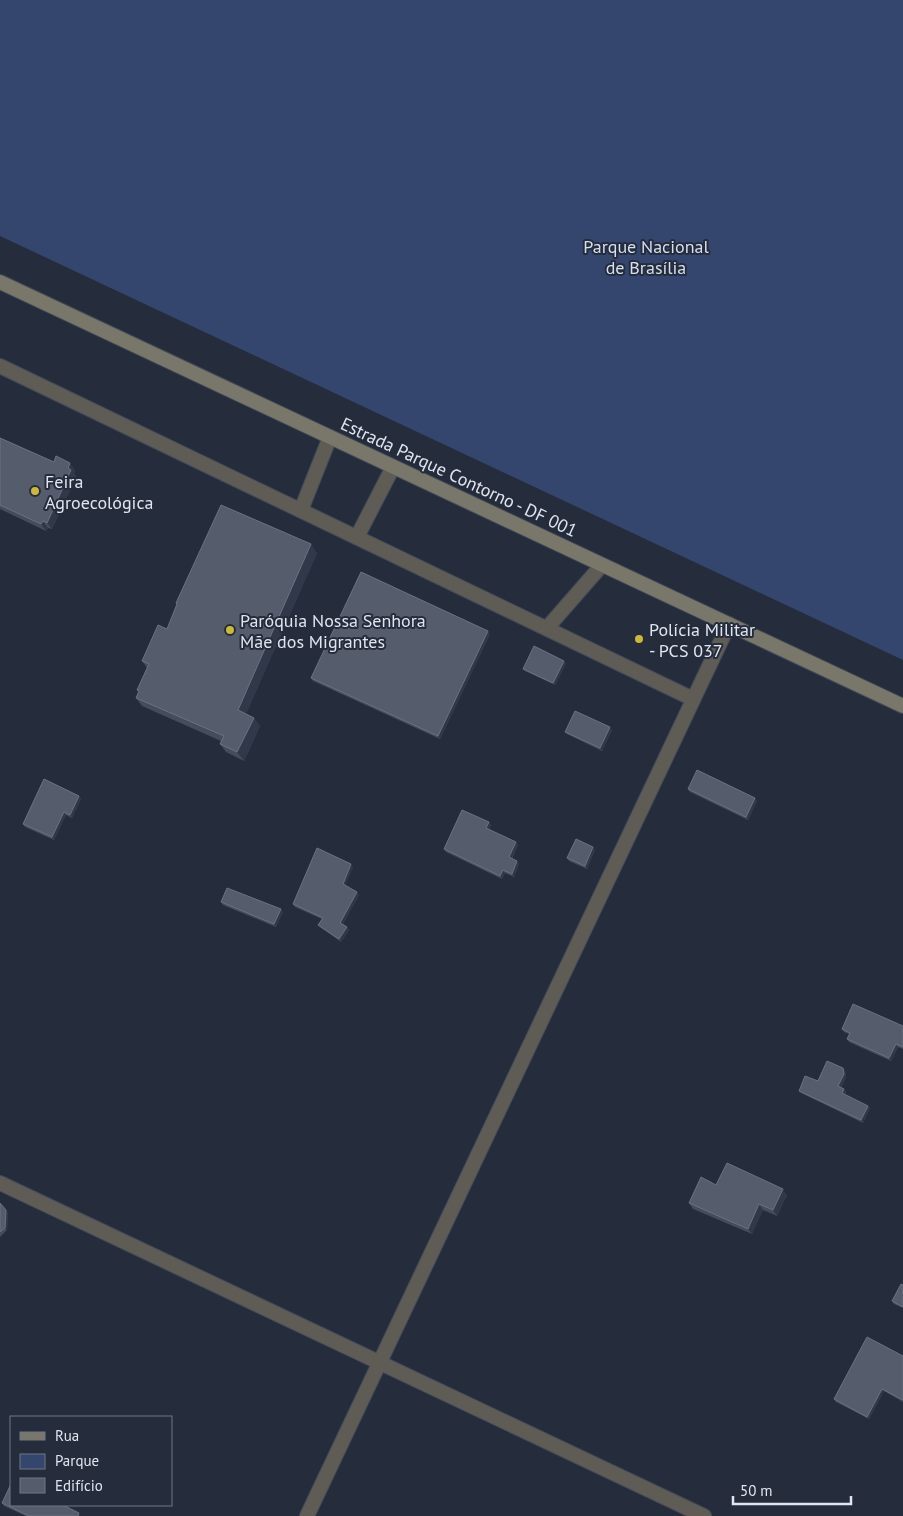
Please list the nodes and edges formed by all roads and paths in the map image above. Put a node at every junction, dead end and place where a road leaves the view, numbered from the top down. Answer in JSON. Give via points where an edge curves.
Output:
{"nodes":[{"id":1,"x":0,"y":282,"type":"edge"},
{"id":2,"x":0,"y":366,"type":"edge"},
{"id":3,"x":330,"y":437,"type":"junction"},
{"id":4,"x":393,"y":467,"type":"junction"},
{"id":5,"x":301,"y":510,"type":"junction"},
{"id":6,"x":357,"y":537,"type":"junction"},
{"id":7,"x":602,"y":565,"type":"junction"},
{"id":8,"x":729,"y":624,"type":"junction"},
{"id":9,"x":547,"y":628,"type":"junction"},
{"id":10,"x":694,"y":699,"type":"junction"},
{"id":11,"x":903,"y":706,"type":"edge"},
{"id":12,"x":0,"y":1183,"type":"edge"},
{"id":13,"x":379,"y":1363,"type":"junction"},
{"id":14,"x":307,"y":1516,"type":"edge"},
{"id":15,"x":704,"y":1516,"type":"edge"}],
"edges":[{"from":1,"to":3,"type":"main road","name":"Estrada Parque Contorno - DF 001"},
{"from":2,"to":5,"type":"street"},
{"from":3,"to":4,"type":"main road","name":"Estrada Parque Contorno - DF 001"},
{"from":3,"to":5,"type":"street"},
{"from":4,"to":6,"type":"street"},
{"from":4,"to":7,"type":"main road","name":"Estrada Parque Contorno - DF 001"},
{"from":5,"to":6,"type":"street"},
{"from":6,"to":9,"type":"street"},
{"from":7,"to":8,"type":"main road","name":"Estrada Parque Contorno - DF 001"},
{"from":7,"to":9,"type":"street"},
{"from":8,"to":10,"type":"street"},
{"from":8,"to":11,"type":"main road","name":"Estrada Parque Contorno - DF 001"},
{"from":9,"to":10,"type":"street"},
{"from":10,"to":13,"type":"street"},
{"from":12,"to":13,"type":"street"},
{"from":13,"to":14,"type":"street"},
{"from":13,"to":15,"type":"street"}]}
